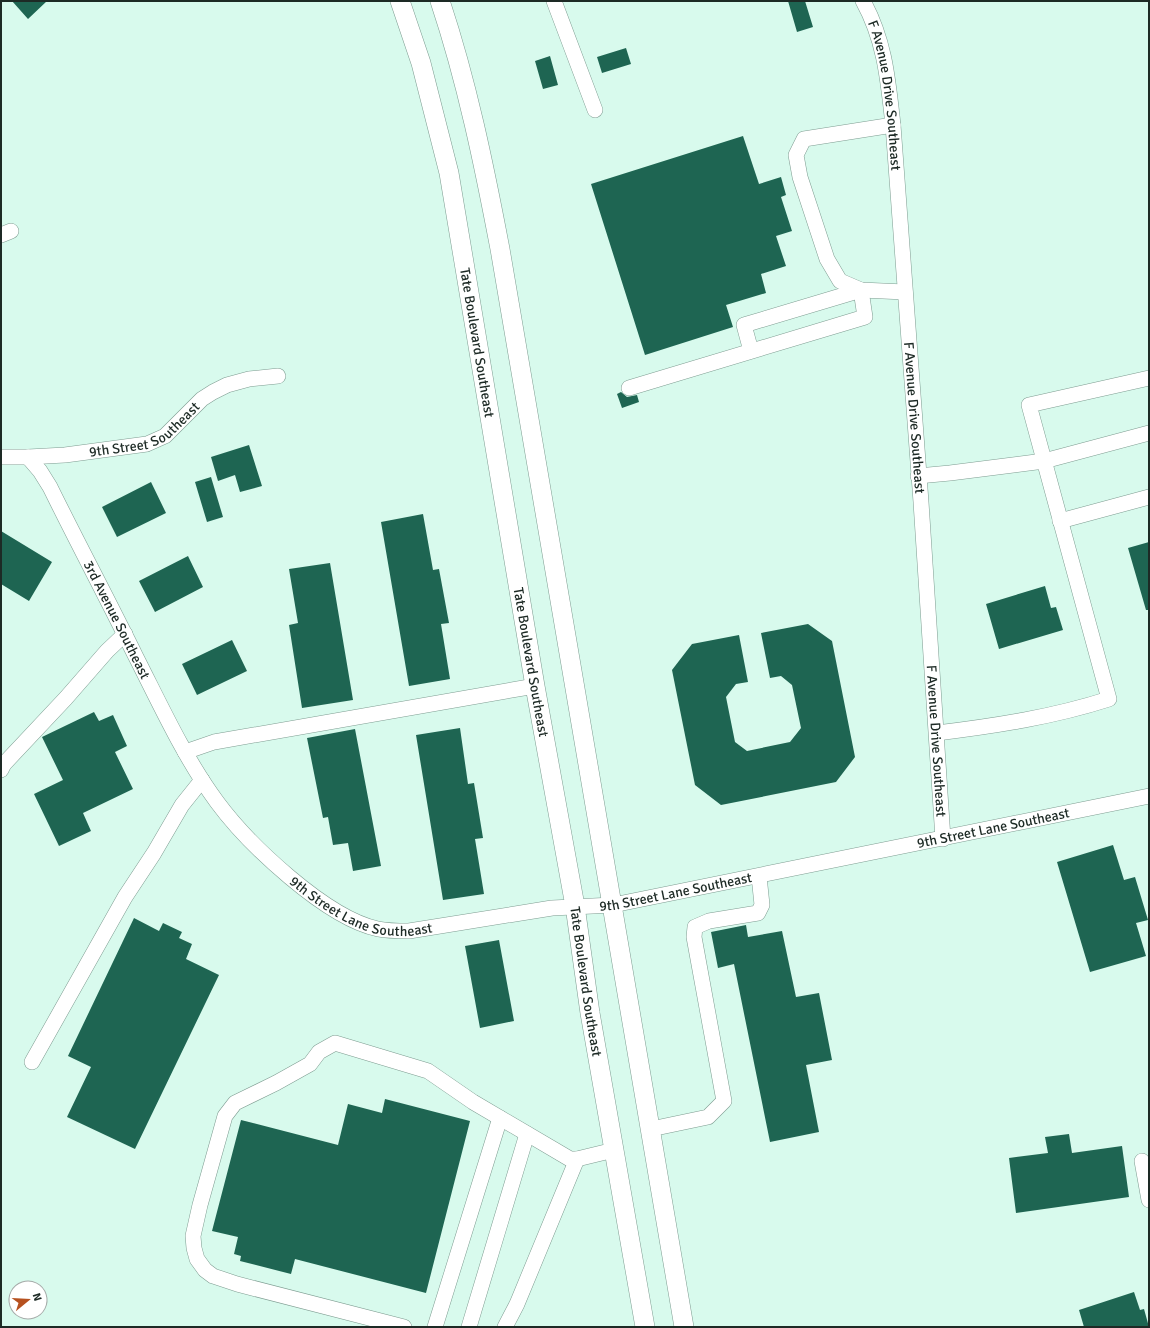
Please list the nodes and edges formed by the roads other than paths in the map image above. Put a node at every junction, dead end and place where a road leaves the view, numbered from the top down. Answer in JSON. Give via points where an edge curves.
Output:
{"nodes":[{"id":1,"x":400,"y":1,"type":"edge"},
{"id":2,"x":440,"y":1,"type":"edge"},
{"id":3,"x":554,"y":1,"type":"edge"},
{"id":4,"x":863,"y":1,"type":"edge"},
{"id":5,"x":594,"y":110,"type":"dead end"},
{"id":6,"x":893,"y":125,"type":"junction"},
{"id":7,"x":861,"y":290,"type":"junction"},
{"id":8,"x":905,"y":292,"type":"junction"},
{"id":9,"x":751,"y":351,"type":"junction"},
{"id":10,"x":278,"y":376,"type":"dead end"},
{"id":11,"x":1149,"y":378,"type":"edge"},
{"id":12,"x":629,"y":388,"type":"dead end"},
{"id":13,"x":1149,"y":433,"type":"edge"},
{"id":14,"x":1,"y":457,"type":"edge"},
{"id":15,"x":28,"y":457,"type":"junction"},
{"id":16,"x":1044,"y":461,"type":"junction"},
{"id":17,"x":918,"y":476,"type":"junction"},
{"id":18,"x":1149,"y":497,"type":"edge"},
{"id":19,"x":1060,"y":521,"type":"junction"},
{"id":20,"x":125,"y":634,"type":"junction"},
{"id":21,"x":535,"y":686,"type":"junction"},
{"id":22,"x":937,"y":733,"type":"junction"},
{"id":23,"x":185,"y":752,"type":"junction"},
{"id":24,"x":1,"y":770,"type":"edge"},
{"id":25,"x":203,"y":782,"type":"junction"},
{"id":26,"x":1149,"y":796,"type":"edge"},
{"id":27,"x":943,"y":839,"type":"junction"},
{"id":28,"x":759,"y":876,"type":"junction"},
{"id":29,"x":612,"y":905,"type":"junction"},
{"id":30,"x":575,"y":906,"type":"junction"},
{"id":31,"x":32,"y":1062,"type":"dead end"},
{"id":32,"x":500,"y":1118,"type":"junction"},
{"id":33,"x":651,"y":1129,"type":"junction"},
{"id":34,"x":527,"y":1134,"type":"junction"},
{"id":35,"x":614,"y":1150,"type":"junction"},
{"id":36,"x":577,"y":1159,"type":"junction"},
{"id":37,"x":1142,"y":1161,"type":"dead end"},
{"id":38,"x":1149,"y":1200,"type":"edge"},
{"id":39,"x":404,"y":1327,"type":"edge"},
{"id":40,"x":435,"y":1327,"type":"edge"},
{"id":41,"x":469,"y":1327,"type":"edge"},
{"id":42,"x":505,"y":1327,"type":"edge"},
{"id":43,"x":645,"y":1327,"type":"edge"},
{"id":44,"x":684,"y":1327,"type":"edge"}],
"edges":[{"from":1,"to":21,"type":"main road","name":"Tate Boulevard Southeast","via":[[421,63],[448,173]]},
{"from":2,"to":29,"type":"main road","via":[[465,85],[486,174]]},
{"from":3,"to":5,"type":"street"},
{"from":4,"to":6,"type":"street","name":"F Avenue Drive Southeast","via":[[884,56]]},
{"from":6,"to":7,"type":"street","via":[[804,139],[796,155],[800,177],[827,259],[840,281]]},
{"from":6,"to":8,"type":"street","name":"F Avenue Drive Southeast"},
{"from":7,"to":8,"type":"street"},
{"from":7,"to":9,"type":"street","via":[[865,317]]},
{"from":7,"to":9,"type":"street","via":[[744,325]]},
{"from":8,"to":17,"type":"street","name":"F Avenue Drive Southeast"},
{"from":9,"to":12,"type":"street"},
{"from":10,"to":15,"type":"street","name":"9th Street Southeast","via":[[227,385],[213,392],[202,399],[165,436],[147,444],[65,455]]},
{"from":11,"to":16,"type":"street","via":[[1029,405]]},
{"from":13,"to":16,"type":"street"},
{"from":14,"to":15,"type":"street","name":"9th Street Southeast"},
{"from":15,"to":20,"type":"street","name":"3rd Avenue Southeast","via":[[50,487]]},
{"from":16,"to":17,"type":"street"},
{"from":16,"to":19,"type":"street"},
{"from":17,"to":22,"type":"street","name":"F Avenue Drive Southeast"},
{"from":18,"to":19,"type":"street"},
{"from":19,"to":22,"type":"street","via":[[1109,699],[997,726]]},
{"from":20,"to":23,"type":"street","name":"3rd Avenue Southeast"},
{"from":20,"to":24,"type":"street"},
{"from":21,"to":23,"type":"street","via":[[222,740]]},
{"from":21,"to":30,"type":"main road","name":"Tate Boulevard Southeast"},
{"from":22,"to":27,"type":"street","name":"F Avenue Drive Southeast"},
{"from":23,"to":25,"type":"street","name":"3rd Avenue Southeast"},
{"from":25,"to":30,"type":"street","name":"9th Street Lane Southeast","via":[[243,833],[287,874],[324,904],[364,925],[396,932],[408,931]]},
{"from":25,"to":31,"type":"street","via":[[182,805],[125,897]]},
{"from":26,"to":27,"type":"street","name":"9th Street Lane Southeast"},
{"from":27,"to":28,"type":"street","name":"9th Street Lane Southeast"},
{"from":28,"to":29,"type":"street","name":"9th Street Lane Southeast"},
{"from":28,"to":33,"type":"street","via":[[762,905],[758,913],[709,921],[695,927],[694,937],[724,1101],[708,1117]]},
{"from":29,"to":30,"type":"street","name":"9th Street Lane Southeast"},
{"from":29,"to":33,"type":"main road"},
{"from":30,"to":35,"type":"main road","name":"Tate Boulevard Southeast","via":[[590,1014]]},
{"from":32,"to":34,"type":"street"},
{"from":32,"to":39,"type":"street","via":[[428,1070],[335,1043],[319,1052],[310,1064],[235,1103],[226,1116],[193,1236],[197,1259],[205,1270],[213,1276],[237,1284]]},
{"from":32,"to":40,"type":"street"},
{"from":33,"to":44,"type":"main road"},
{"from":34,"to":36,"type":"street","via":[[570,1158]]},
{"from":34,"to":41,"type":"street"},
{"from":35,"to":36,"type":"street"},
{"from":35,"to":43,"type":"main road","name":"Tate Boulevard Southeast"},
{"from":36,"to":42,"type":"street"},
{"from":37,"to":38,"type":"street"}]}
